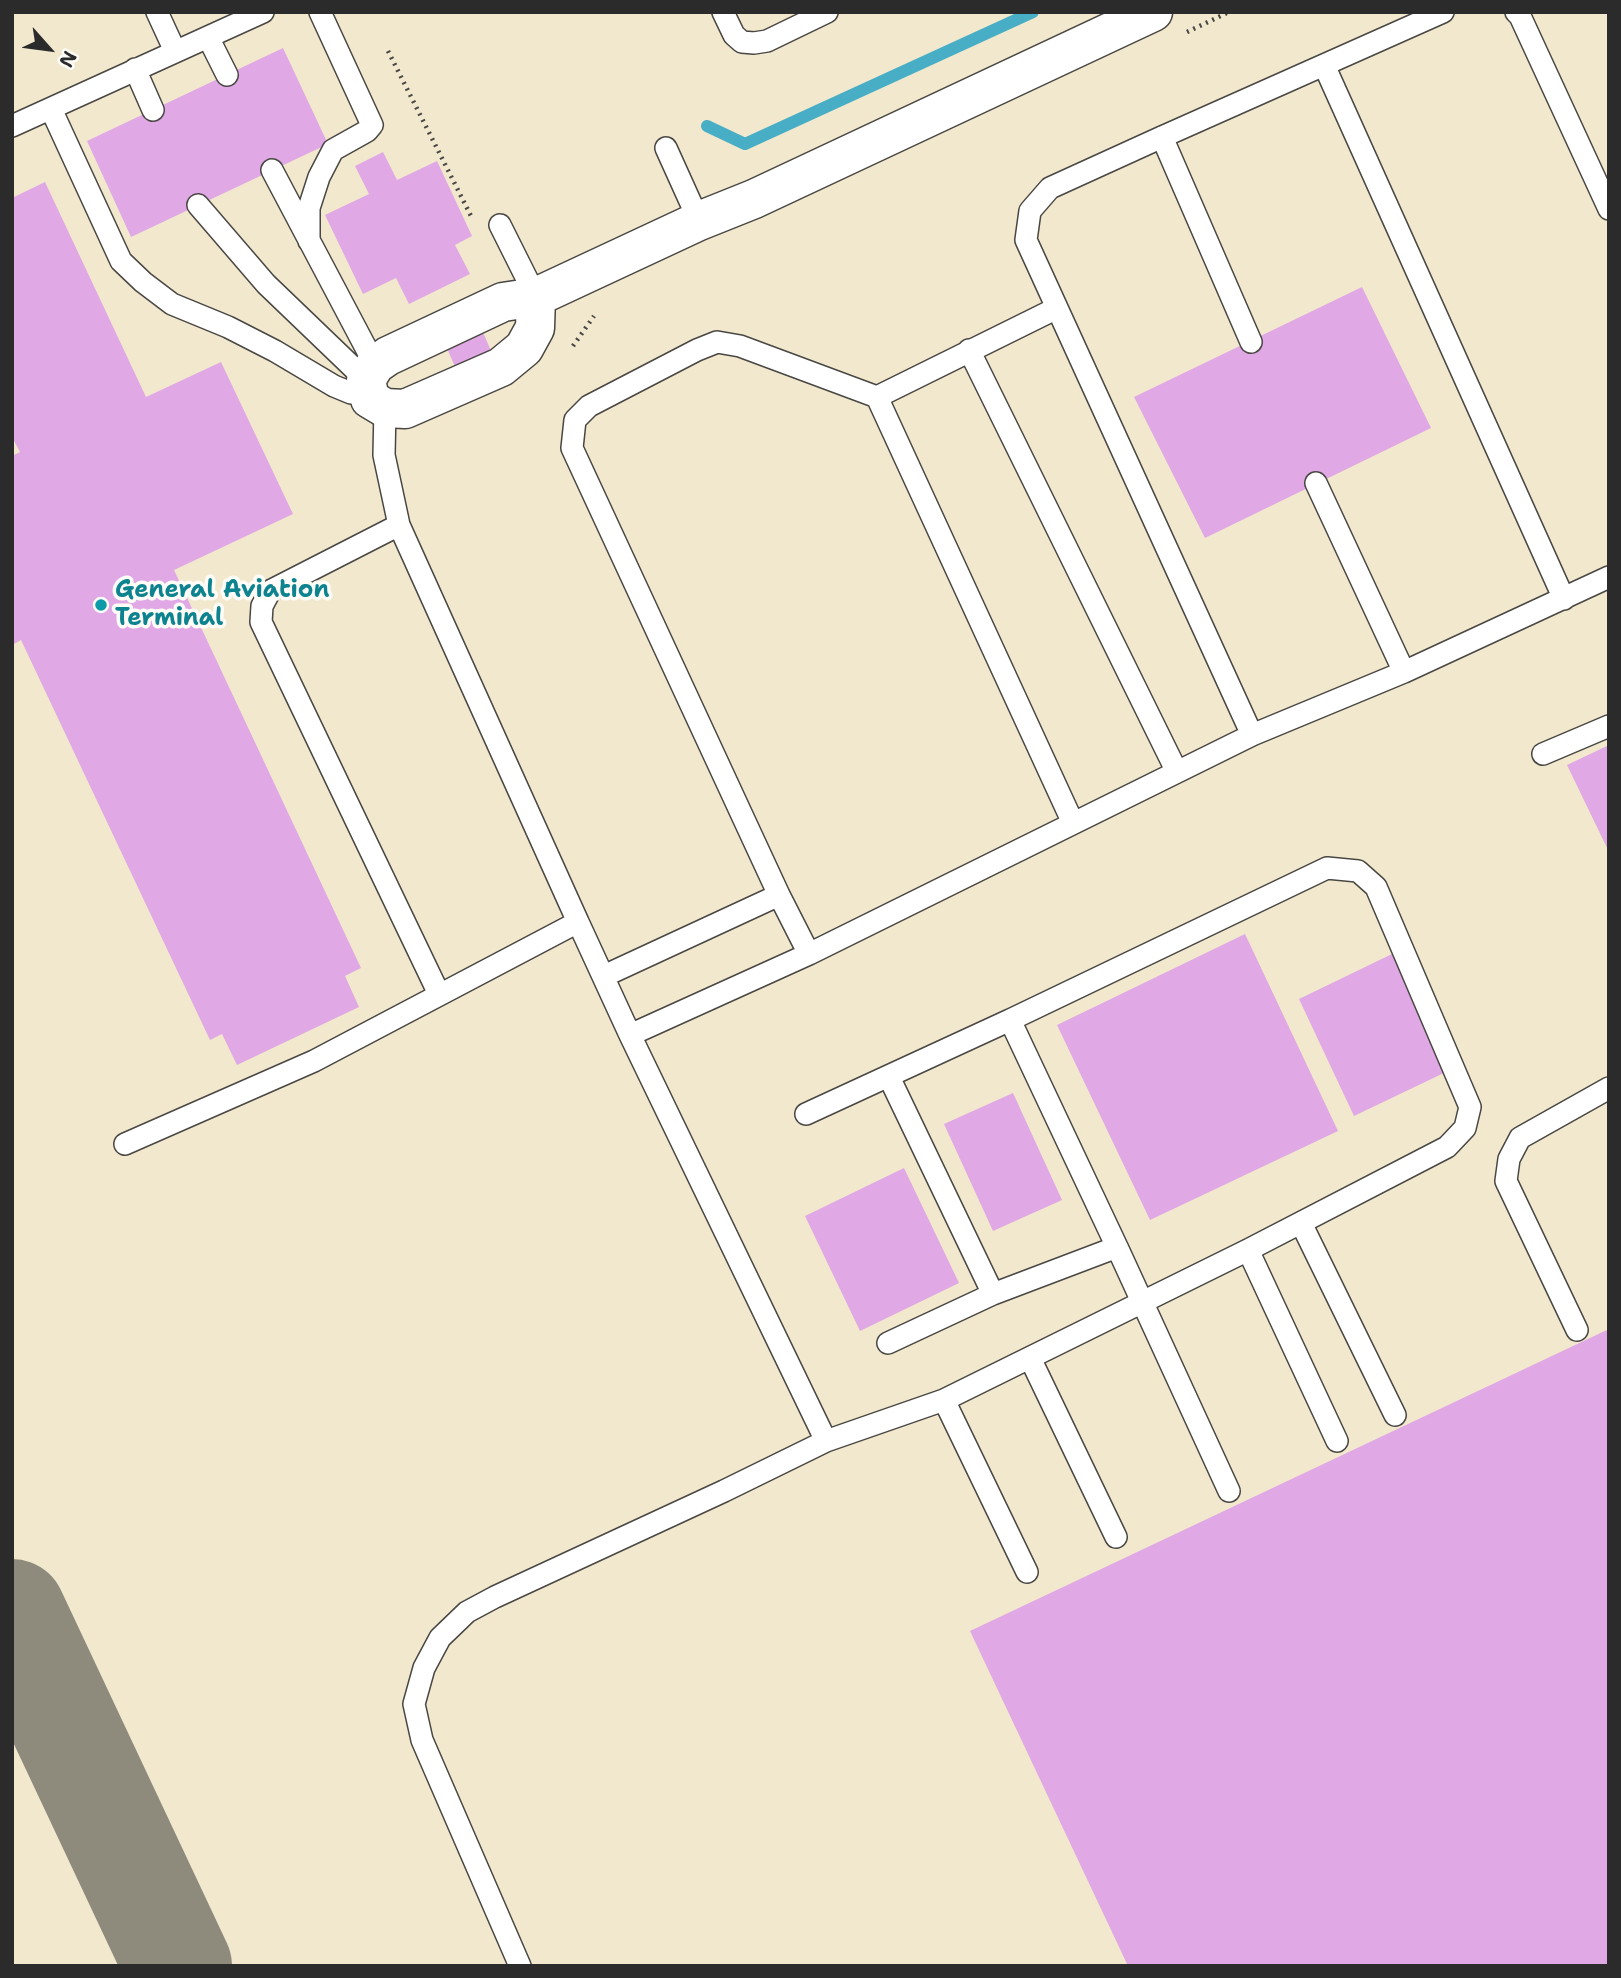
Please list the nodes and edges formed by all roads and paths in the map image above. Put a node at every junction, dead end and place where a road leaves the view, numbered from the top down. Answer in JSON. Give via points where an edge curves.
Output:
{"nodes":[{"id":1,"x":157,"y":12,"type":"edge"},
{"id":2,"x":263,"y":12,"type":"edge"},
{"id":3,"x":320,"y":12,"type":"edge"},
{"id":4,"x":723,"y":12,"type":"edge"},
{"id":5,"x":827,"y":12,"type":"edge"},
{"id":6,"x":1153,"y":12,"type":"edge"},
{"id":7,"x":1443,"y":12,"type":"edge"},
{"id":8,"x":1516,"y":12,"type":"edge"},
{"id":9,"x":208,"y":37,"type":"junction"},
{"id":10,"x":175,"y":51,"type":"junction"},
{"id":11,"x":388,"y":51,"type":"dead end"},
{"id":12,"x":1324,"y":65,"type":"junction"},
{"id":13,"x":135,"y":69,"type":"junction"},
{"id":14,"x":227,"y":75,"type":"dead end"},
{"id":15,"x":51,"y":109,"type":"junction"},
{"id":16,"x":153,"y":110,"type":"dead end"},
{"id":17,"x":12,"y":125,"type":"edge"},
{"id":18,"x":1162,"y":136,"type":"junction"},
{"id":19,"x":666,"y":148,"type":"dead end"},
{"id":20,"x":272,"y":170,"type":"dead end"},
{"id":21,"x":198,"y":205,"type":"dead end"},
{"id":22,"x":1609,"y":209,"type":"edge"},
{"id":23,"x":699,"y":220,"type":"junction"},
{"id":24,"x":500,"y":225,"type":"dead end"},
{"id":25,"x":476,"y":226,"type":"dead end"},
{"id":26,"x":309,"y":241,"type":"junction"},
{"id":27,"x":536,"y":297,"type":"junction"},
{"id":28,"x":1057,"y":308,"type":"junction"},
{"id":29,"x":1251,"y":342,"type":"dead end"},
{"id":30,"x":969,"y":350,"type":"junction"},
{"id":31,"x":373,"y":387,"type":"junction"},
{"id":32,"x":877,"y":397,"type":"junction"},
{"id":33,"x":1316,"y":484,"type":"dead end"},
{"id":34,"x":399,"y":525,"type":"junction"},
{"id":35,"x":1609,"y":577,"type":"edge"},
{"id":36,"x":1564,"y":599,"type":"junction"},
{"id":37,"x":1404,"y":672,"type":"junction"},
{"id":38,"x":1609,"y":726,"type":"edge"},
{"id":39,"x":1252,"y":734,"type":"junction"},
{"id":40,"x":1543,"y":754,"type":"dead end"},
{"id":41,"x":1177,"y":772,"type":"junction"},
{"id":42,"x":1073,"y":823,"type":"junction"},
{"id":43,"x":779,"y":895,"type":"junction"},
{"id":44,"x":578,"y":922,"type":"junction"},
{"id":45,"x":808,"y":954,"type":"junction"},
{"id":46,"x":604,"y":976,"type":"junction"},
{"id":47,"x":439,"y":994,"type":"junction"},
{"id":48,"x":1010,"y":1020,"type":"junction"},
{"id":49,"x":630,"y":1035,"type":"junction"},
{"id":50,"x":889,"y":1077,"type":"junction"},
{"id":51,"x":1609,"y":1088,"type":"edge"},
{"id":52,"x":806,"y":1114,"type":"dead end"},
{"id":53,"x":125,"y":1144,"type":"dead end"},
{"id":54,"x":1301,"y":1223,"type":"junction"},
{"id":55,"x":1117,"y":1247,"type":"junction"},
{"id":56,"x":1248,"y":1250,"type":"junction"},
{"id":57,"x":993,"y":1294,"type":"junction"},
{"id":58,"x":1140,"y":1302,"type":"junction"},
{"id":59,"x":1577,"y":1330,"type":"dead end"},
{"id":60,"x":888,"y":1343,"type":"dead end"},
{"id":61,"x":1030,"y":1358,"type":"junction"},
{"id":62,"x":944,"y":1400,"type":"junction"},
{"id":63,"x":1395,"y":1415,"type":"dead end"},
{"id":64,"x":826,"y":1441,"type":"junction"},
{"id":65,"x":1337,"y":1441,"type":"dead end"},
{"id":66,"x":1229,"y":1491,"type":"dead end"},
{"id":67,"x":1116,"y":1537,"type":"dead end"},
{"id":68,"x":1027,"y":1572,"type":"dead end"},
{"id":69,"x":520,"y":1966,"type":"edge"}],
"edges":[{"from":1,"to":10,"type":"lane"},
{"from":2,"to":9,"type":"lane"},
{"from":3,"to":26,"type":"lane","via":[[372,125],[333,150],[318,177],[309,208]]},
{"from":4,"to":5,"type":"lane","via":[[734,35],[742,42],[754,43]]},
{"from":6,"to":23,"type":"street","via":[[754,199]]},
{"from":7,"to":12,"type":"lane"},
{"from":8,"to":22,"type":"lane"},
{"from":9,"to":10,"type":"lane"},
{"from":9,"to":14,"type":"lane"},
{"from":10,"to":13,"type":"lane"},
{"from":11,"to":25,"type":"path"},
{"from":12,"to":18,"type":"lane"},
{"from":12,"to":36,"type":"lane"},
{"from":13,"to":15,"type":"lane"},
{"from":13,"to":16,"type":"lane"},
{"from":15,"to":17,"type":"lane"},
{"from":15,"to":31,"type":"lane","via":[[121,261],[143,282],[172,304],[228,327],[334,386],[351,393]]},
{"from":18,"to":28,"type":"lane","via":[[1050,188],[1030,211],[1026,240]]},
{"from":18,"to":29,"type":"lane"},
{"from":19,"to":23,"type":"lane"},
{"from":20,"to":26,"type":"lane"},
{"from":21,"to":31,"type":"lane","via":[[266,284]]},
{"from":23,"to":27,"type":"street"},
{"from":24,"to":27,"type":"lane"},
{"from":26,"to":31,"type":"lane"},
{"from":27,"to":31,"type":"street","via":[[503,302],[387,356]]},
{"from":27,"to":31,"type":"street","via":[[535,328],[524,348],[501,367],[405,409]]},
{"from":28,"to":30,"type":"lane"},
{"from":28,"to":39,"type":"lane"},
{"from":30,"to":32,"type":"lane"},
{"from":30,"to":41,"type":"lane"},
{"from":31,"to":34,"type":"lane"},
{"from":32,"to":42,"type":"lane"},
{"from":32,"to":43,"type":"lane","via":[[740,346],[717,342],[589,406],[575,420],[572,448]]},
{"from":33,"to":37,"type":"lane"},
{"from":34,"to":44,"type":"lane"},
{"from":34,"to":47,"type":"lane","via":[[270,592],[262,606],[261,622]]},
{"from":35,"to":36,"type":"lane"},
{"from":36,"to":37,"type":"lane"},
{"from":37,"to":39,"type":"lane"},
{"from":38,"to":40,"type":"lane"},
{"from":39,"to":41,"type":"lane"},
{"from":41,"to":42,"type":"lane"},
{"from":42,"to":45,"type":"lane"},
{"from":43,"to":45,"type":"lane"},
{"from":43,"to":46,"type":"lane"},
{"from":44,"to":46,"type":"lane"},
{"from":44,"to":47,"type":"lane"},
{"from":45,"to":49,"type":"lane"},
{"from":46,"to":49,"type":"lane"},
{"from":47,"to":53,"type":"lane","via":[[314,1061]]},
{"from":48,"to":50,"type":"lane"},
{"from":48,"to":54,"type":"lane","via":[[1327,868],[1358,871],[1376,887],[1470,1107],[1465,1128],[1447,1147]]},
{"from":48,"to":55,"type":"lane"},
{"from":49,"to":64,"type":"lane"},
{"from":50,"to":52,"type":"lane"},
{"from":50,"to":57,"type":"lane"},
{"from":51,"to":59,"type":"lane","via":[[1520,1138],[1509,1159],[1506,1181]]},
{"from":54,"to":56,"type":"lane"},
{"from":54,"to":63,"type":"lane"},
{"from":55,"to":57,"type":"lane"},
{"from":55,"to":58,"type":"lane"},
{"from":56,"to":58,"type":"lane"},
{"from":56,"to":65,"type":"lane"},
{"from":57,"to":60,"type":"lane"},
{"from":58,"to":61,"type":"lane"},
{"from":58,"to":66,"type":"lane"},
{"from":61,"to":62,"type":"lane"},
{"from":61,"to":67,"type":"lane"},
{"from":62,"to":64,"type":"lane"},
{"from":62,"to":68,"type":"lane"},
{"from":64,"to":69,"type":"lane","via":[[495,1597],[467,1612],[440,1638],[414,1704],[422,1740]]}]}
